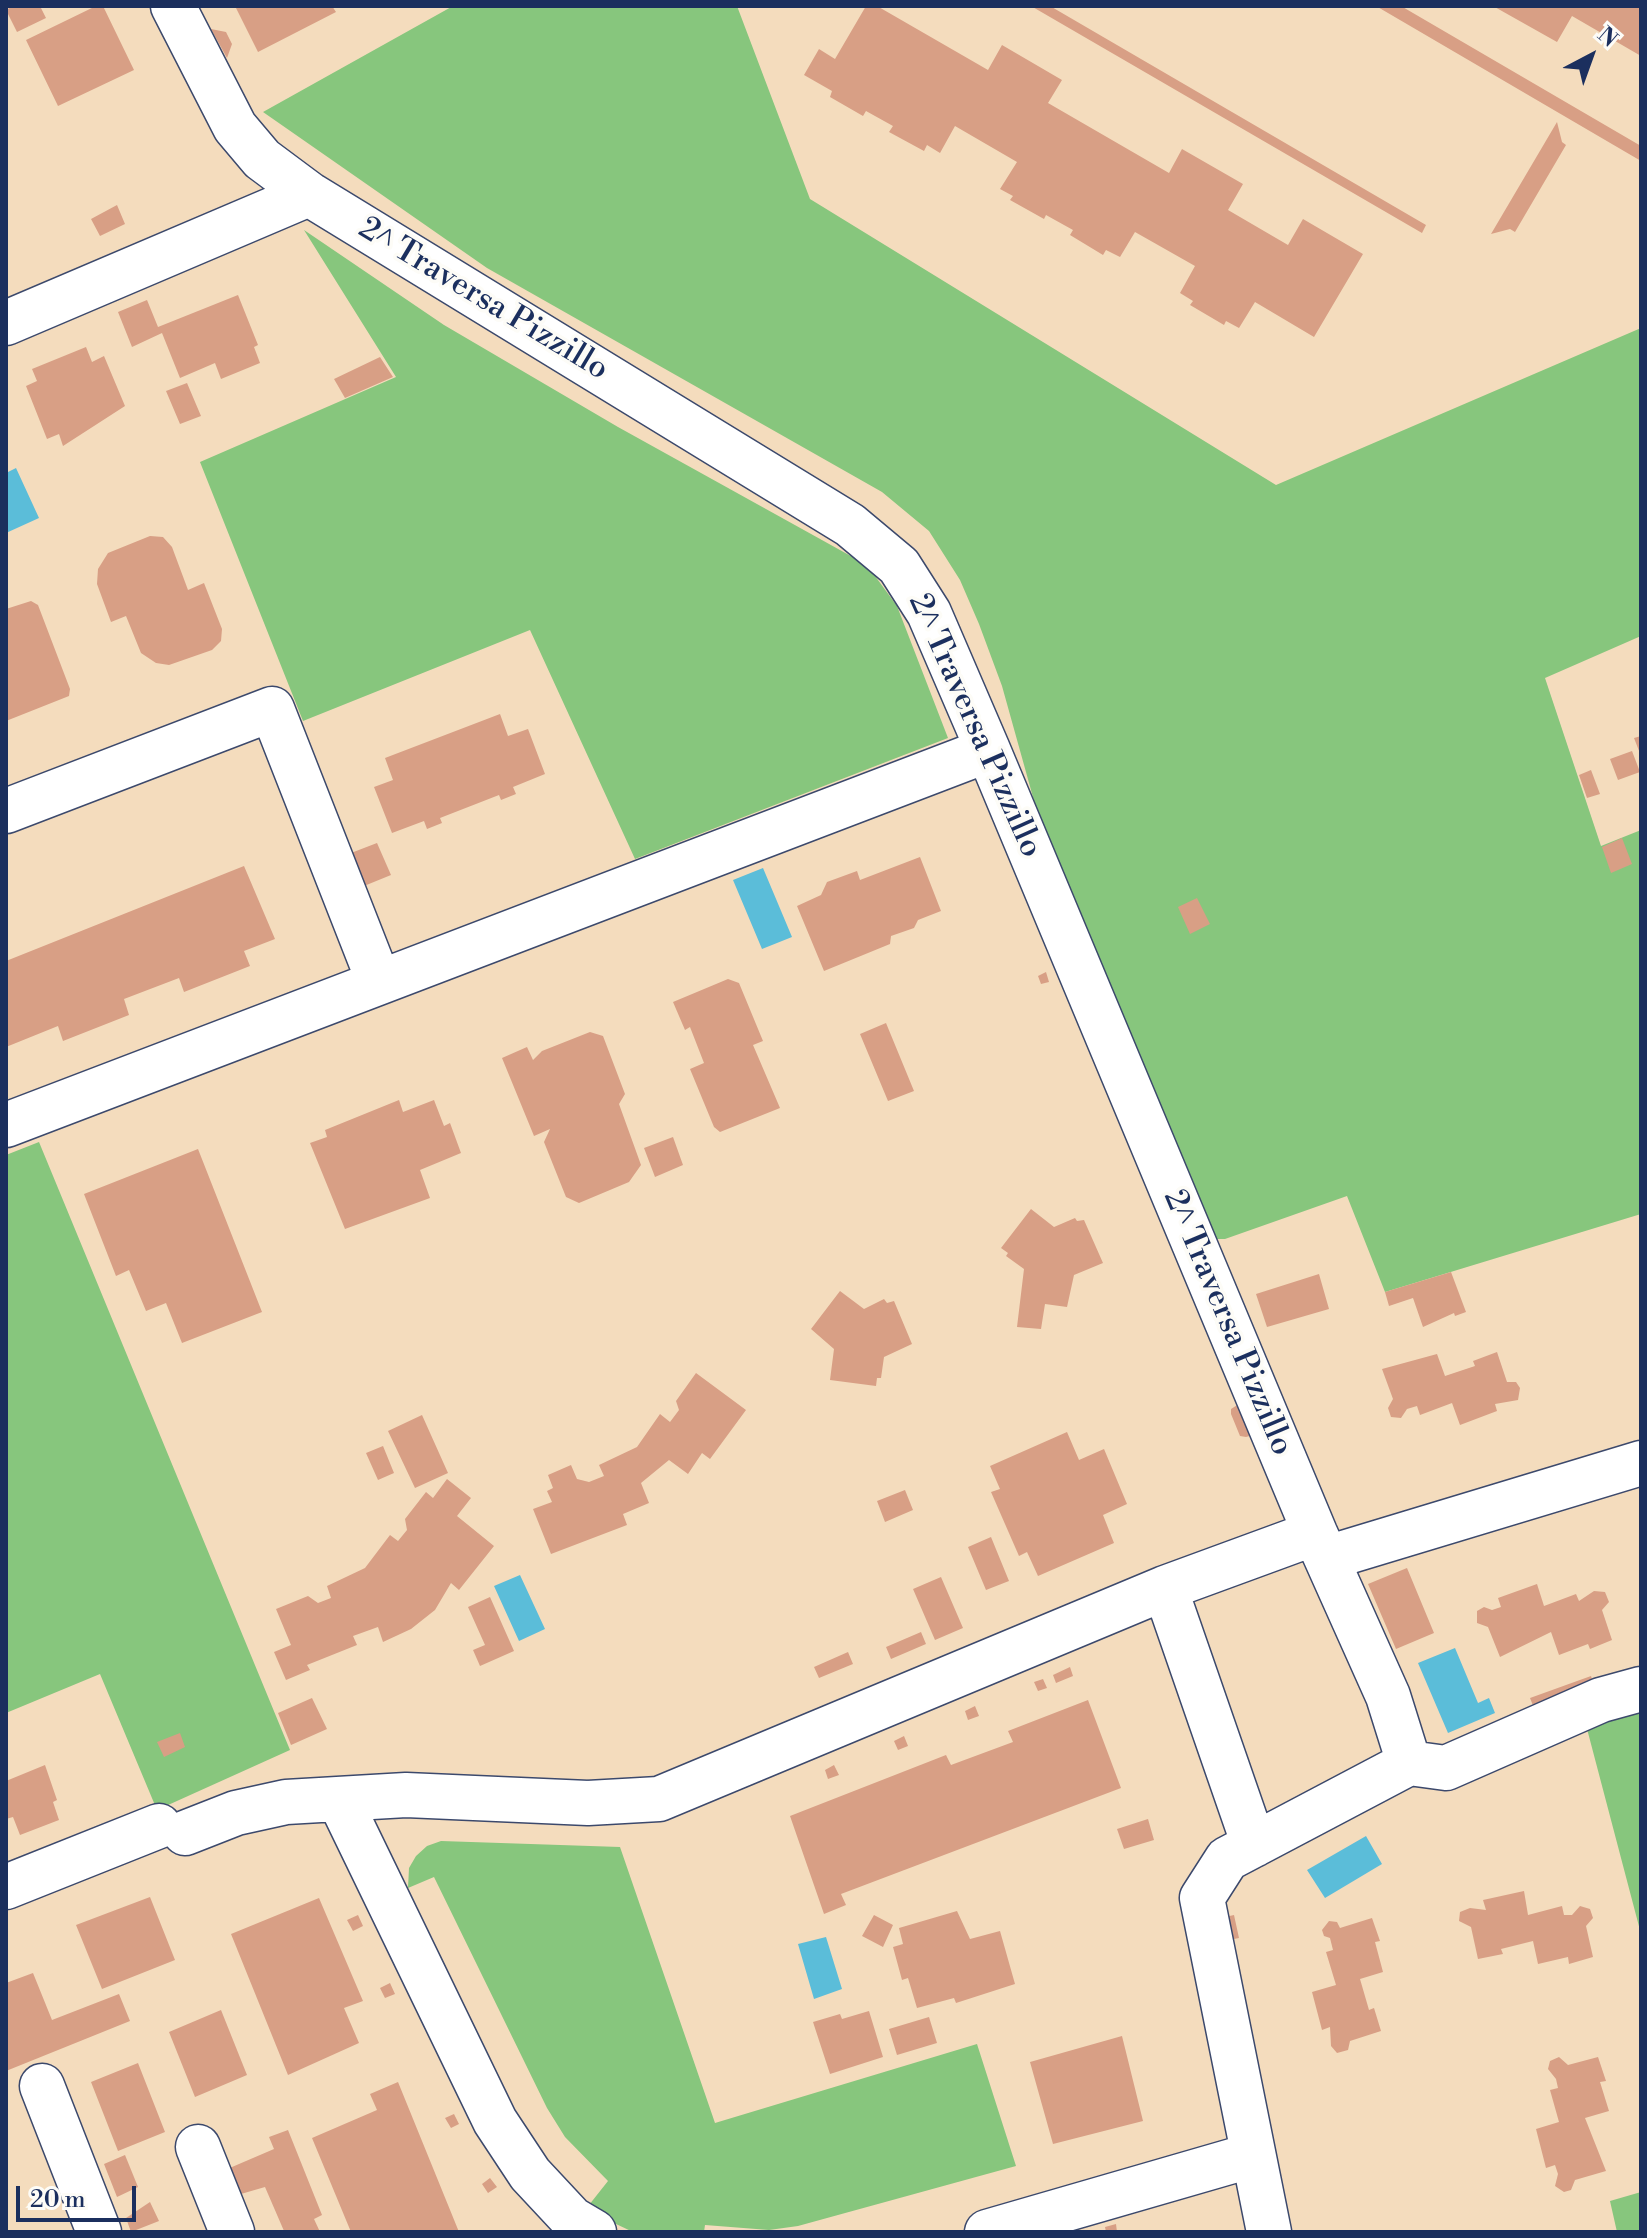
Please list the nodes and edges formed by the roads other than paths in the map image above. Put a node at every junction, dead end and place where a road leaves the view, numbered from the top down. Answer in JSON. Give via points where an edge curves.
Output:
{"nodes":[{"id":1,"x":173,"y":6,"type":"edge"},
{"id":2,"x":309,"y":194,"type":"junction"},
{"id":3,"x":6,"y":323,"type":"edge"},
{"id":4,"x":988,"y":750,"type":"junction"},
{"id":5,"x":6,"y":811,"type":"edge"},
{"id":6,"x":379,"y":982,"type":"junction"},
{"id":7,"x":6,"y":1125,"type":"edge"},
{"id":8,"x":1641,"y":1463,"type":"edge"},
{"id":9,"x":1321,"y":1546,"type":"junction"},
{"id":10,"x":1165,"y":1588,"type":"junction"},
{"id":11,"x":1641,"y":1689,"type":"edge"},
{"id":12,"x":1409,"y":1763,"type":"junction"},
{"id":13,"x":339,"y":1799,"type":"junction"},
{"id":14,"x":1254,"y":1845,"type":"junction"},
{"id":15,"x":6,"y":1887,"type":"edge"},
{"id":16,"x":42,"y":2086,"type":"dead end"},
{"id":17,"x":198,"y":2147,"type":"dead end"},
{"id":18,"x":1253,"y":2155,"type":"junction"},
{"id":19,"x":99,"y":2232,"type":"edge"},
{"id":20,"x":232,"y":2232,"type":"edge"},
{"id":21,"x":594,"y":2232,"type":"edge"},
{"id":22,"x":987,"y":2232,"type":"edge"},
{"id":23,"x":1269,"y":2232,"type":"edge"}],
"edges":[{"from":1,"to":2,"type":"street","name":"2^ Traversa Pizzillo","via":[[235,127],[262,159]]},
{"from":2,"to":3,"type":"street"},
{"from":2,"to":4,"type":"street","name":"2^ Traversa Pizzillo","via":[[850,525],[899,566],[929,613]]},
{"from":4,"to":6,"type":"street"},
{"from":4,"to":9,"type":"street","name":"2^ Traversa Pizzillo"},
{"from":5,"to":6,"type":"street","via":[[272,709]]},
{"from":6,"to":7,"type":"street"},
{"from":8,"to":9,"type":"street"},
{"from":9,"to":10,"type":"street"},
{"from":9,"to":12,"type":"street","name":"2^ Traversa Pizzillo","via":[[1388,1696]]},
{"from":10,"to":13,"type":"street","via":[[659,1799]]},
{"from":10,"to":14,"type":"street"},
{"from":11,"to":12,"type":"street","via":[[1601,1700],[1446,1768]]},
{"from":12,"to":14,"type":"street"},
{"from":13,"to":15,"type":"street","via":[[274,1805],[172,1829]]},
{"from":13,"to":21,"type":"street","via":[[495,2121],[530,2174],[572,2219]]},
{"from":14,"to":18,"type":"street","via":[[1227,1859],[1202,1898]]},
{"from":16,"to":19,"type":"street"},
{"from":17,"to":20,"type":"street"},
{"from":18,"to":22,"type":"street"},
{"from":18,"to":23,"type":"street"}]}
